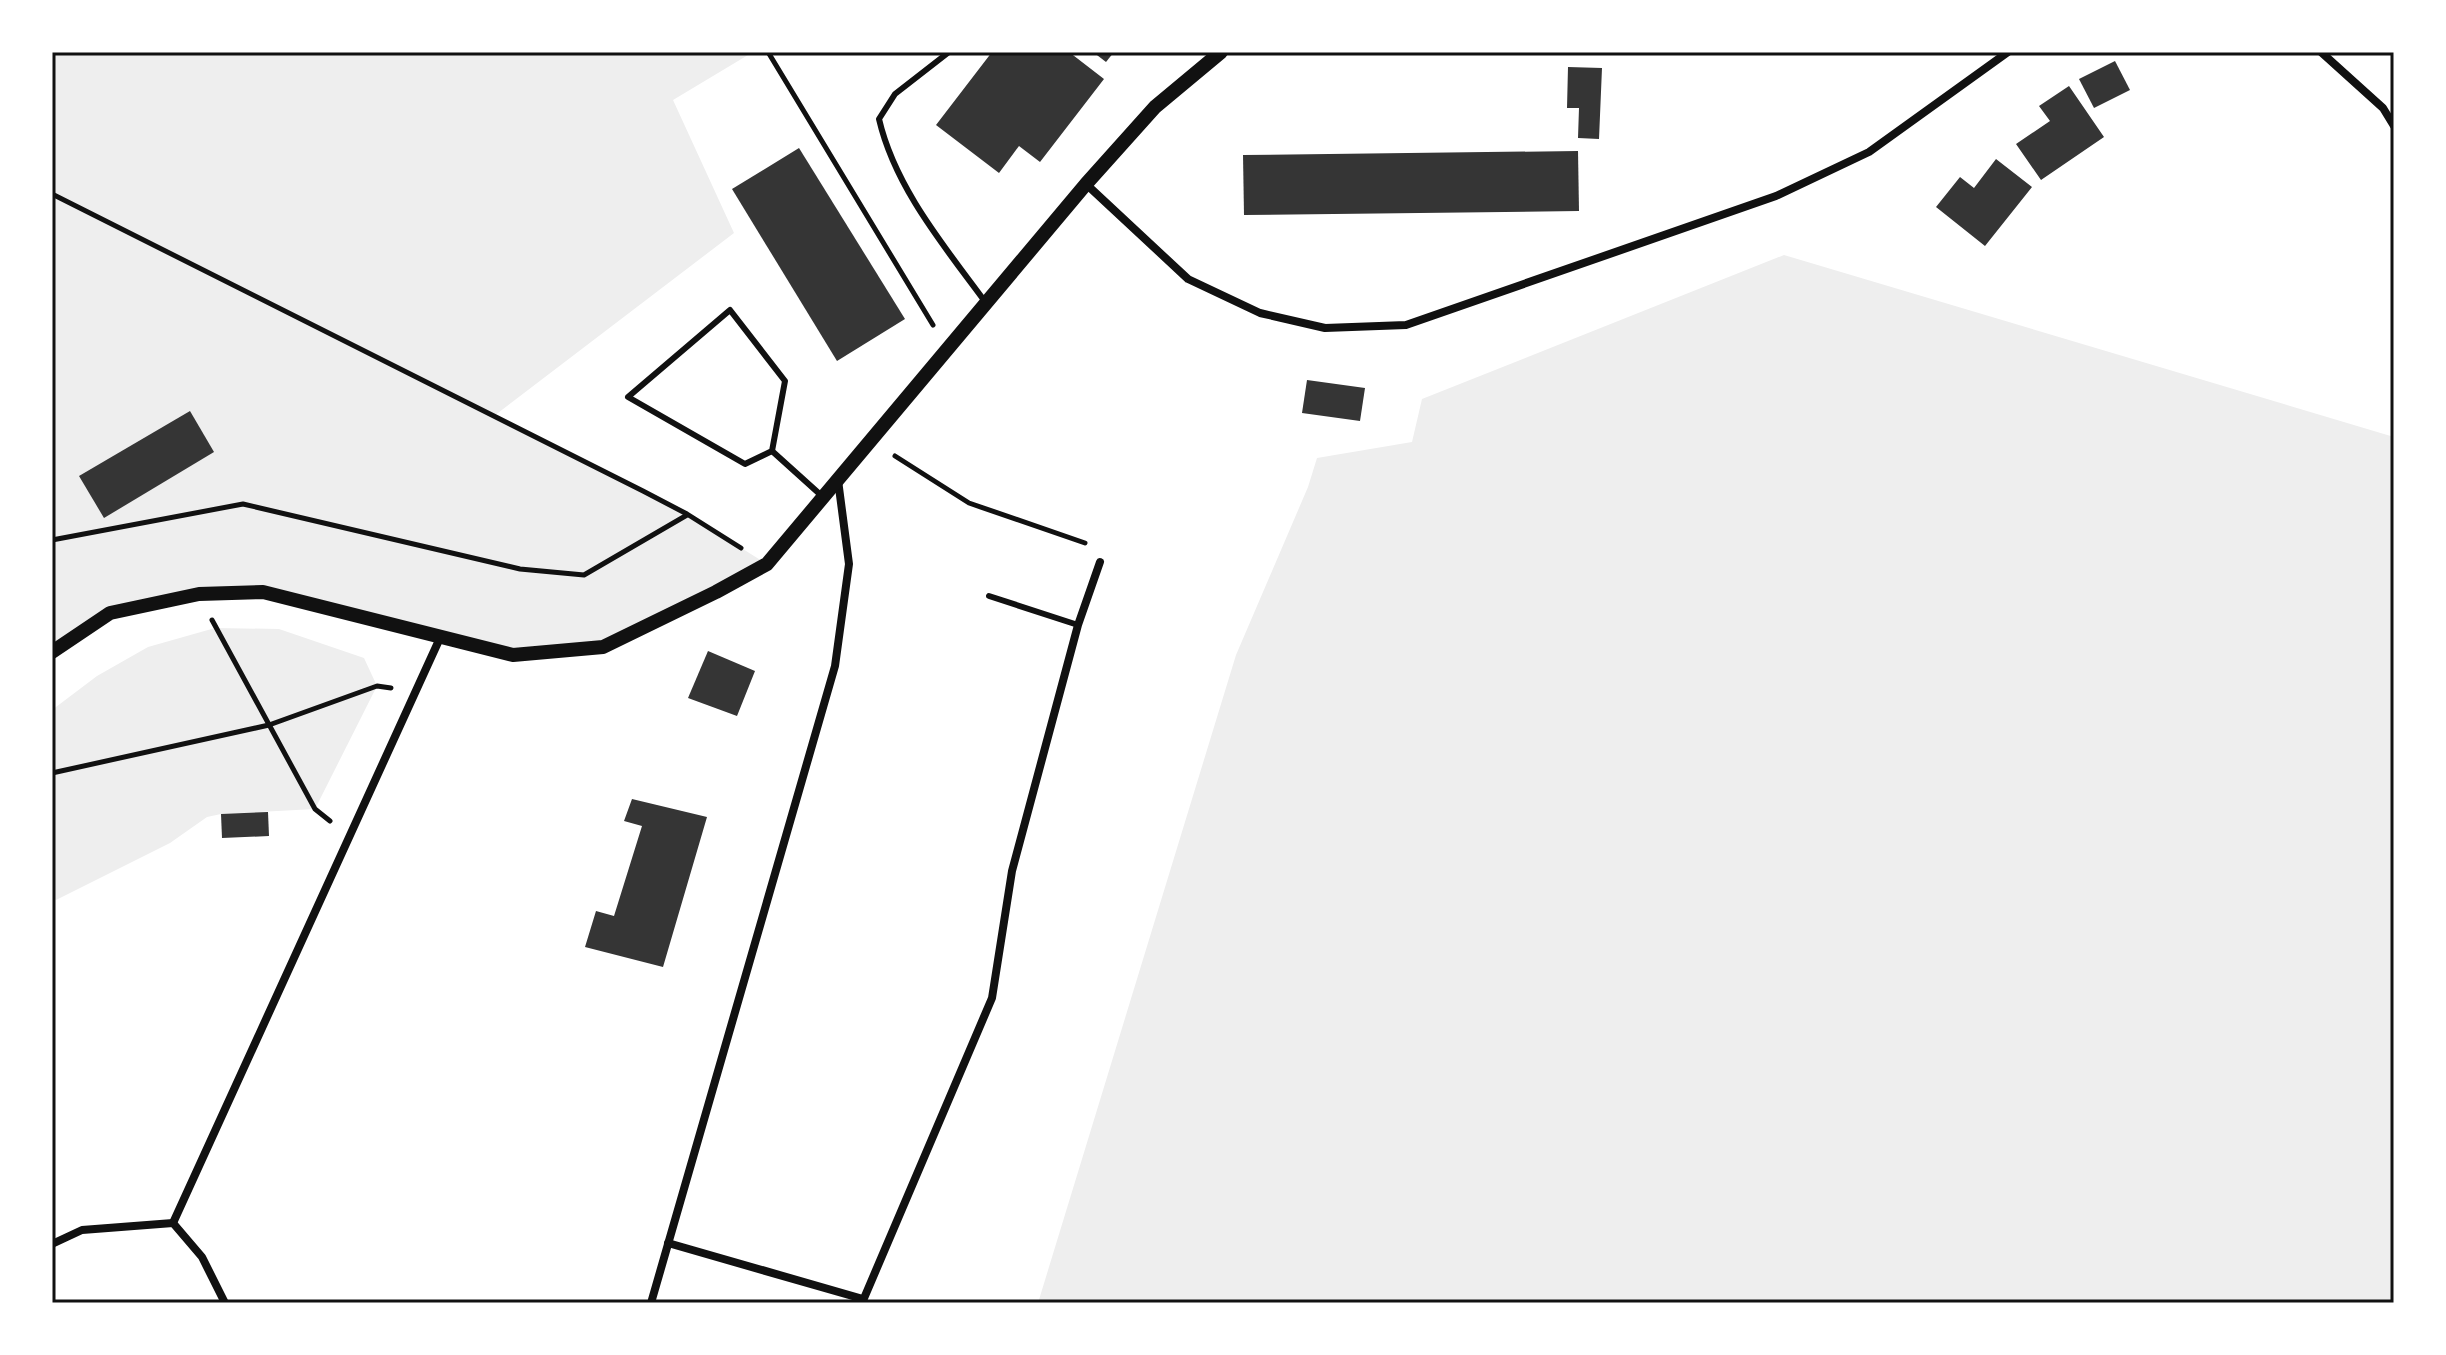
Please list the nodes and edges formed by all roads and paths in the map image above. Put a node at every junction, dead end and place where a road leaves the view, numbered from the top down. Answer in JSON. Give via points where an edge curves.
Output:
{"nodes":[{"id":1,"x":768,"y":52,"type":"edge"},
{"id":2,"x":949,"y":52,"type":"edge"},
{"id":3,"x":1221,"y":52,"type":"edge"},
{"id":4,"x":2008,"y":52,"type":"edge"},
{"id":5,"x":2321,"y":52,"type":"edge"},
{"id":6,"x":2394,"y":126,"type":"edge"},
{"id":7,"x":1086,"y":184,"type":"junction"},
{"id":8,"x":52,"y":194,"type":"edge"},
{"id":9,"x":986,"y":303,"type":"junction"},
{"id":10,"x":947,"y":349,"type":"junction"},
{"id":11,"x":871,"y":440,"type":"junction"},
{"id":12,"x":772,"y":451,"type":"junction"},
{"id":13,"x":838,"y":478,"type":"junction"},
{"id":14,"x":823,"y":497,"type":"junction"},
{"id":15,"x":687,"y":514,"type":"junction"},
{"id":16,"x":52,"y":540,"type":"edge"},
{"id":17,"x":1100,"y":562,"type":"joint"},
{"id":18,"x":767,"y":564,"type":"junction"},
{"id":19,"x":199,"y":594,"type":"junction"},
{"id":20,"x":989,"y":596,"type":"dead end"},
{"id":21,"x":1078,"y":625,"type":"junction"},
{"id":22,"x":440,"y":638,"type":"junction"},
{"id":23,"x":52,"y":652,"type":"edge"},
{"id":24,"x":415,"y":692,"type":"junction"},
{"id":25,"x":269,"y":725,"type":"junction"},
{"id":26,"x":52,"y":773,"type":"edge"},
{"id":27,"x":349,"y":837,"type":"junction"},
{"id":28,"x":173,"y":1223,"type":"junction"},
{"id":29,"x":668,"y":1243,"type":"junction"},
{"id":30,"x":52,"y":1244,"type":"edge"},
{"id":31,"x":863,"y":1301,"type":"edge"},
{"id":32,"x":225,"y":1303,"type":"edge"},
{"id":33,"x":651,"y":1303,"type":"edge"}],
"edges":[{"from":1,"to":10,"type":"path"},
{"from":2,"to":9,"type":"lane","via":[[895,94],[879,119],[884,142],[919,210]]},
{"from":3,"to":7,"type":"street","via":[[1155,107]]},
{"from":4,"to":7,"type":"street","via":[[1869,152],[1776,196],[1406,325],[1325,328],[1260,313],[1188,279]]},
{"from":5,"to":6,"type":"street","via":[[2383,108]]},
{"from":7,"to":9,"type":"street"},
{"from":8,"to":15,"type":"path"},
{"from":9,"to":10,"type":"street"},
{"from":10,"to":11,"type":"street"},
{"from":11,"to":13,"type":"street"},
{"from":11,"to":17,"type":"path","via":[[969,503],[1104,549]]},
{"from":12,"to":12,"type":"lane","via":[[745,464],[628,397],[730,310],[785,381]]},
{"from":12,"to":14,"type":"lane"},
{"from":13,"to":14,"type":"street"},
{"from":13,"to":29,"type":"street","via":[[849,564],[835,666]]},
{"from":14,"to":18,"type":"street"},
{"from":15,"to":16,"type":"path","via":[[584,575],[520,569],[243,504]]},
{"from":15,"to":18,"type":"path"},
{"from":17,"to":21,"type":"street"},
{"from":18,"to":22,"type":"street","via":[[603,647],[513,655]]},
{"from":19,"to":22,"type":"street","via":[[263,592]]},
{"from":19,"to":23,"type":"street","via":[[110,613]]},
{"from":19,"to":25,"type":"path"},
{"from":20,"to":21,"type":"lane"},
{"from":21,"to":31,"type":"street","via":[[1012,871],[992,998]]},
{"from":22,"to":24,"type":"street"},
{"from":24,"to":25,"type":"path","via":[[377,686]]},
{"from":24,"to":27,"type":"street"},
{"from":25,"to":26,"type":"path"},
{"from":25,"to":27,"type":"path","via":[[315,809]]},
{"from":27,"to":28,"type":"street"},
{"from":28,"to":30,"type":"street","via":[[82,1230]]},
{"from":28,"to":32,"type":"street","via":[[202,1257]]},
{"from":29,"to":31,"type":"street"},
{"from":29,"to":33,"type":"street"}]}
